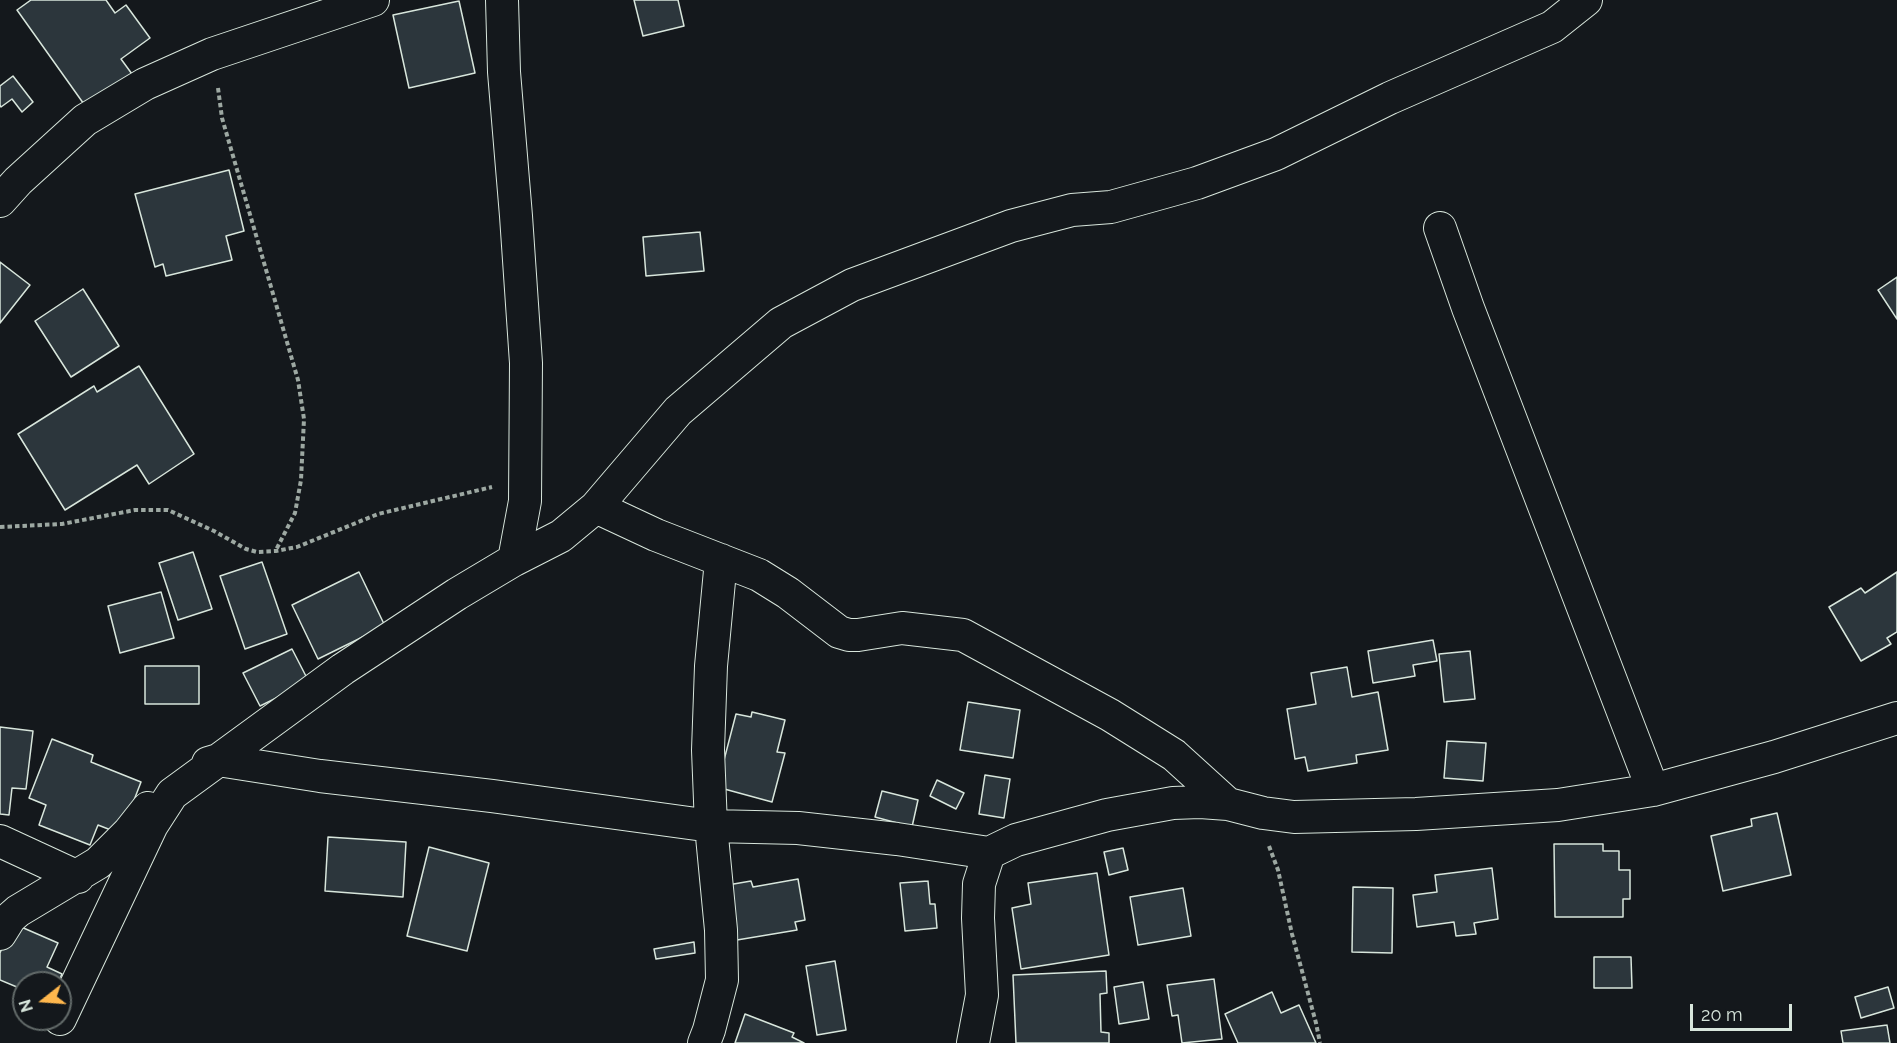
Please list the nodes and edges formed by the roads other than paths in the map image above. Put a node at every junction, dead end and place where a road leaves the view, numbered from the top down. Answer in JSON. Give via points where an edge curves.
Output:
{"nodes":[{"id":1,"x":373,"y":0,"type":"edge"},
{"id":2,"x":502,"y":0,"type":"edge"},
{"id":3,"x":1586,"y":0,"type":"edge"},
{"id":4,"x":0,"y":201,"type":"edge"},
{"id":5,"x":1440,"y":228,"type":"dead end"},
{"id":6,"x":596,"y":507,"type":"junction"},
{"id":7,"x":514,"y":560,"type":"junction"},
{"id":8,"x":721,"y":560,"type":"junction"},
{"id":9,"x":1897,"y":718,"type":"edge"},
{"id":10,"x":218,"y":760,"type":"junction"},
{"id":11,"x":1653,"y":790,"type":"junction"},
{"id":12,"x":1238,"y":807,"type":"junction"},
{"id":13,"x":711,"y":826,"type":"junction"},
{"id":14,"x":0,"y":841,"type":"edge"},
{"id":15,"x":989,"y":853,"type":"junction"},
{"id":16,"x":78,"y":877,"type":"junction"},
{"id":17,"x":0,"y":934,"type":"edge"},
{"id":18,"x":72,"y":994,"type":"edge"},
{"id":19,"x":704,"y":1043,"type":"edge"},
{"id":20,"x":973,"y":1043,"type":"edge"}],
"edges":[{"from":1,"to":4,"type":"street","via":[[212,54],[145,84],[85,120]]},
{"from":2,"to":7,"type":"street","via":[[526,363],[525,501]]},
{"from":3,"to":6,"type":"street","via":[[1552,27],[1390,98],[1276,154],[1197,183],[1111,207],[1072,210],[1011,226],[852,285],[781,323],[678,411]]},
{"from":5,"to":11,"type":"street"},
{"from":6,"to":7,"type":"street","via":[[561,536]]},
{"from":6,"to":8,"type":"street"},
{"from":7,"to":10,"type":"street","via":[[343,669]]},
{"from":8,"to":12,"type":"street","via":[[759,575],[839,632],[858,635],[902,628],[963,635],[1110,715],[1174,755]]},
{"from":8,"to":13,"type":"street","via":[[711,666]]},
{"from":9,"to":11,"type":"street"},
{"from":10,"to":13,"type":"street"},
{"from":10,"to":16,"type":"street","via":[[173,775],[129,832]]},
{"from":10,"to":18,"type":"street","via":[[172,794],[152,825]]},
{"from":11,"to":12,"type":"street","via":[[1558,805],[1416,814],[1294,816]]},
{"from":12,"to":15,"type":"street","via":[[1173,803],[1107,815],[1017,840]]},
{"from":13,"to":15,"type":"street","via":[[798,828]]},
{"from":13,"to":19,"type":"street","via":[[722,980]]},
{"from":14,"to":16,"type":"street"},
{"from":15,"to":20,"type":"street","via":[[979,884],[982,995]]},
{"from":16,"to":17,"type":"street","via":[[18,911]]}]}
